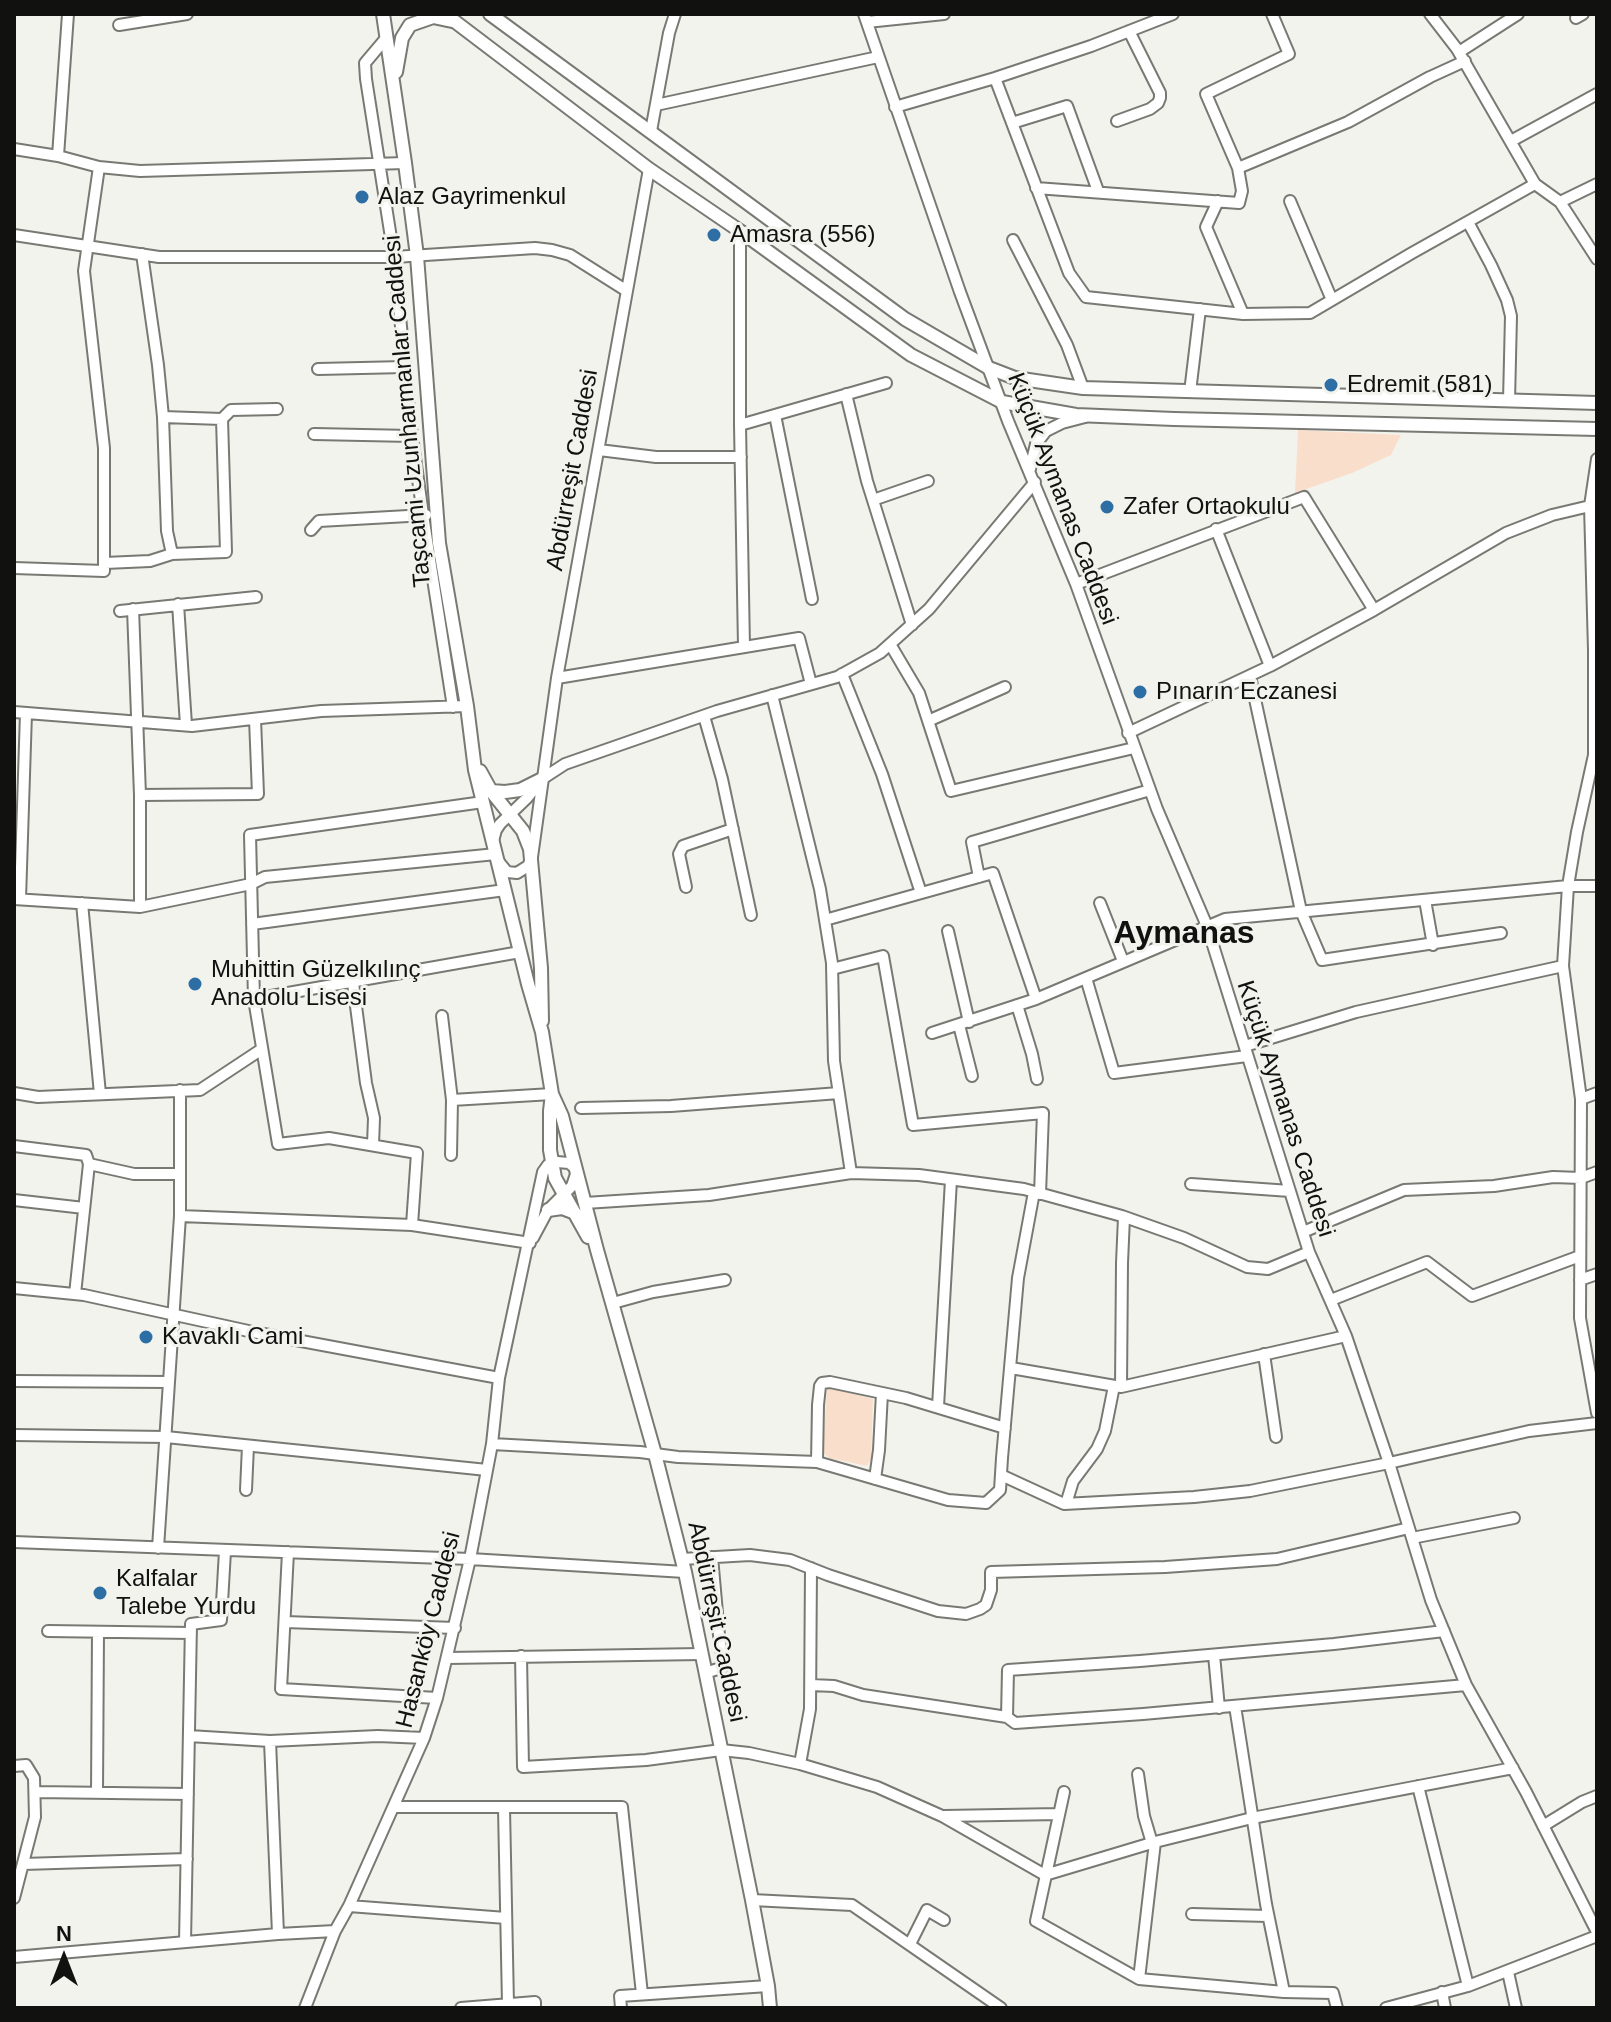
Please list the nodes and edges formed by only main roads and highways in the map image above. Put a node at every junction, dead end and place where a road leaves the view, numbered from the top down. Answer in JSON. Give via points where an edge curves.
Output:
{"nodes":[{"id":1,"x":383,"y":14,"type":"edge"},
{"id":2,"x":490,"y":14,"type":"edge"},
{"id":3,"x":450,"y":18,"type":"edge"},
{"id":4,"x":394,"y":83,"type":"junction"},
{"id":5,"x":1597,"y":403,"type":"edge"},
{"id":6,"x":1597,"y":429,"type":"edge"},
{"id":7,"x":542,"y":779,"type":"road end"},
{"id":8,"x":487,"y":796,"type":"junction"},
{"id":9,"x":495,"y":852,"type":"joint"},
{"id":10,"x":532,"y":857,"type":"joint"},
{"id":11,"x":542,"y":1032,"type":"junction"},
{"id":12,"x":552,"y":1094,"type":"junction"},
{"id":13,"x":548,"y":1210,"type":"road end"},
{"id":14,"x":577,"y":1215,"type":"junction"},
{"id":15,"x":597,"y":1250,"type":"junction"},
{"id":16,"x":770,"y":2008,"type":"edge"}],
"edges":[{"from":1,"to":4,"type":"main road","name":"Taşcami Uzunharmanlar Caddesi"},
{"from":2,"to":5,"type":"main road","via":[[905,319],[1015,378],[1083,388]]},
{"from":3,"to":4,"type":"main road","via":[[410,25],[402,38]]},
{"from":3,"to":6,"type":"main road","via":[[649,169],[911,355],[1002,402],[1091,416]]},
{"from":4,"to":8,"type":"main road","name":"Taşcami Uzunharmanlar Caddesi","via":[[417,256],[430,515],[441,557],[460,707]]},
{"from":7,"to":8,"type":"main road","via":[[520,790]]},
{"from":8,"to":9,"type":"main road","name":"Taşcami Uzunharmanlar Caddesi"},
{"from":8,"to":10,"type":"main road","name":"Taşcami Uzunharmanlar Caddesi","via":[[527,837]]},
{"from":9,"to":11,"type":"main road","name":"Abdürreşit Caddesi"},
{"from":10,"to":11,"type":"main road","name":"Abdürreşit Caddesi"},
{"from":11,"to":12,"type":"main road","name":"Abdürreşit Caddesi"},
{"from":12,"to":14,"type":"main road","name":"Abdürreşit Caddesi","via":[[548,1167]]},
{"from":12,"to":15,"type":"main road","name":"Abdürreşit Caddesi"},
{"from":13,"to":14,"type":"main road","via":[[562,1208]]},
{"from":14,"to":15,"type":"main road","name":"Abdürreşit Caddesi"},
{"from":15,"to":16,"type":"main road","name":"Abdürreşit Caddesi","via":[[684,1566]]}]}
